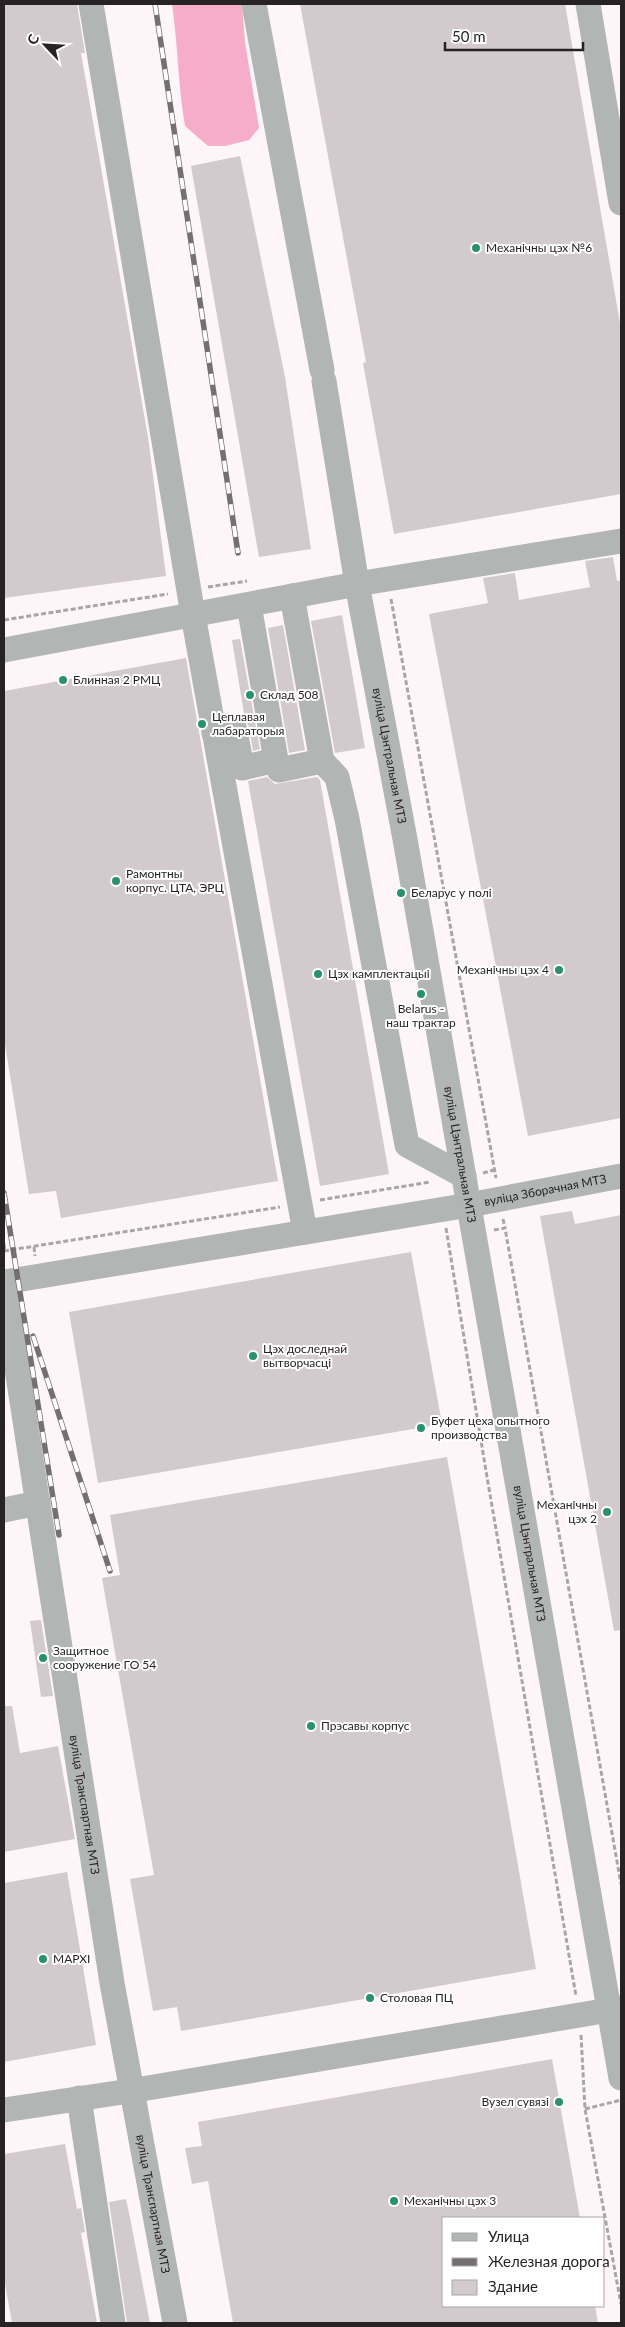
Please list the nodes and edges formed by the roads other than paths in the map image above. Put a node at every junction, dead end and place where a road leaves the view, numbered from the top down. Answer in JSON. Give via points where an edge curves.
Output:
{"nodes":[{"id":1,"x":91,"y":4,"type":"edge"},
{"id":2,"x":254,"y":4,"type":"edge"},
{"id":3,"x":588,"y":4,"type":"edge"},
{"id":4,"x":621,"y":203,"type":"edge"},
{"id":5,"x":621,"y":541,"type":"edge"},
{"id":6,"x":357,"y":584,"type":"junction"},
{"id":7,"x":292,"y":596,"type":"junction"},
{"id":8,"x":249,"y":605,"type":"junction"},
{"id":9,"x":193,"y":615,"type":"junction"},
{"id":10,"x":4,"y":650,"type":"edge"},
{"id":11,"x":214,"y":733,"type":"junction"},
{"id":12,"x":276,"y":760,"type":"junction"},
{"id":13,"x":322,"y":761,"type":"junction"},
{"id":14,"x":464,"y":1176,"type":"junction"},
{"id":15,"x":621,"y":1176,"type":"edge"},
{"id":16,"x":469,"y":1205,"type":"junction"},
{"id":17,"x":305,"y":1232,"type":"junction"},
{"id":18,"x":4,"y":1283,"type":"edge"},
{"id":19,"x":38,"y":1503,"type":"junction"},
{"id":20,"x":4,"y":1510,"type":"edge"},
{"id":21,"x":614,"y":2009,"type":"edge"},
{"id":22,"x":621,"y":2078,"type":"edge"},
{"id":23,"x":130,"y":2091,"type":"junction"},
{"id":24,"x":79,"y":2098,"type":"junction"},
{"id":25,"x":4,"y":2110,"type":"edge"},
{"id":26,"x":113,"y":2323,"type":"edge"},
{"id":27,"x":175,"y":2323,"type":"edge"}],
"edges":[{"from":1,"to":9,"type":"lane"},
{"from":2,"to":6,"type":"lane","name":"вуліца Цэнтральная МТЗ","via":[[323,376]]},
{"from":3,"to":4,"type":"lane"},
{"from":5,"to":6,"type":"lane"},
{"from":6,"to":7,"type":"lane"},
{"from":6,"to":14,"type":"lane","name":"вуліца Цэнтральная МТЗ"},
{"from":7,"to":8,"type":"lane"},
{"from":7,"to":13,"type":"lane"},
{"from":8,"to":9,"type":"lane"},
{"from":8,"to":12,"type":"lane"},
{"from":9,"to":10,"type":"lane"},
{"from":9,"to":11,"type":"lane"},
{"from":11,"to":12,"type":"lane","via":[[235,730],[242,768]]},
{"from":11,"to":17,"type":"lane"},
{"from":12,"to":13,"type":"lane","via":[[279,770]]},
{"from":13,"to":14,"type":"lane","via":[[337,776],[347,819],[407,1145]]},
{"from":14,"to":16,"type":"lane","name":"вуліца Цэнтральная МТЗ"},
{"from":15,"to":16,"type":"lane","name":"вуліца Зборачная МТЗ"},
{"from":16,"to":17,"type":"lane","name":"вуліца Зборачная МТЗ","via":[[439,1219]]},
{"from":16,"to":21,"type":"lane","name":"вуліца Цэнтральная МТЗ"},
{"from":17,"to":18,"type":"lane","name":"вуліца Зборачная МТЗ"},
{"from":18,"to":19,"type":"lane","name":"вуліца Транспартная МТЗ"},
{"from":19,"to":20,"type":"lane"},
{"from":19,"to":23,"type":"lane","name":"вуліца Транспартная МТЗ"},
{"from":21,"to":22,"type":"lane","name":"вуліца Цэнтральная МТЗ"},
{"from":21,"to":23,"type":"lane"},
{"from":23,"to":24,"type":"lane"},
{"from":23,"to":27,"type":"lane","name":"вуліца Транспартная МТЗ"},
{"from":24,"to":25,"type":"lane"},
{"from":24,"to":26,"type":"lane"}]}
